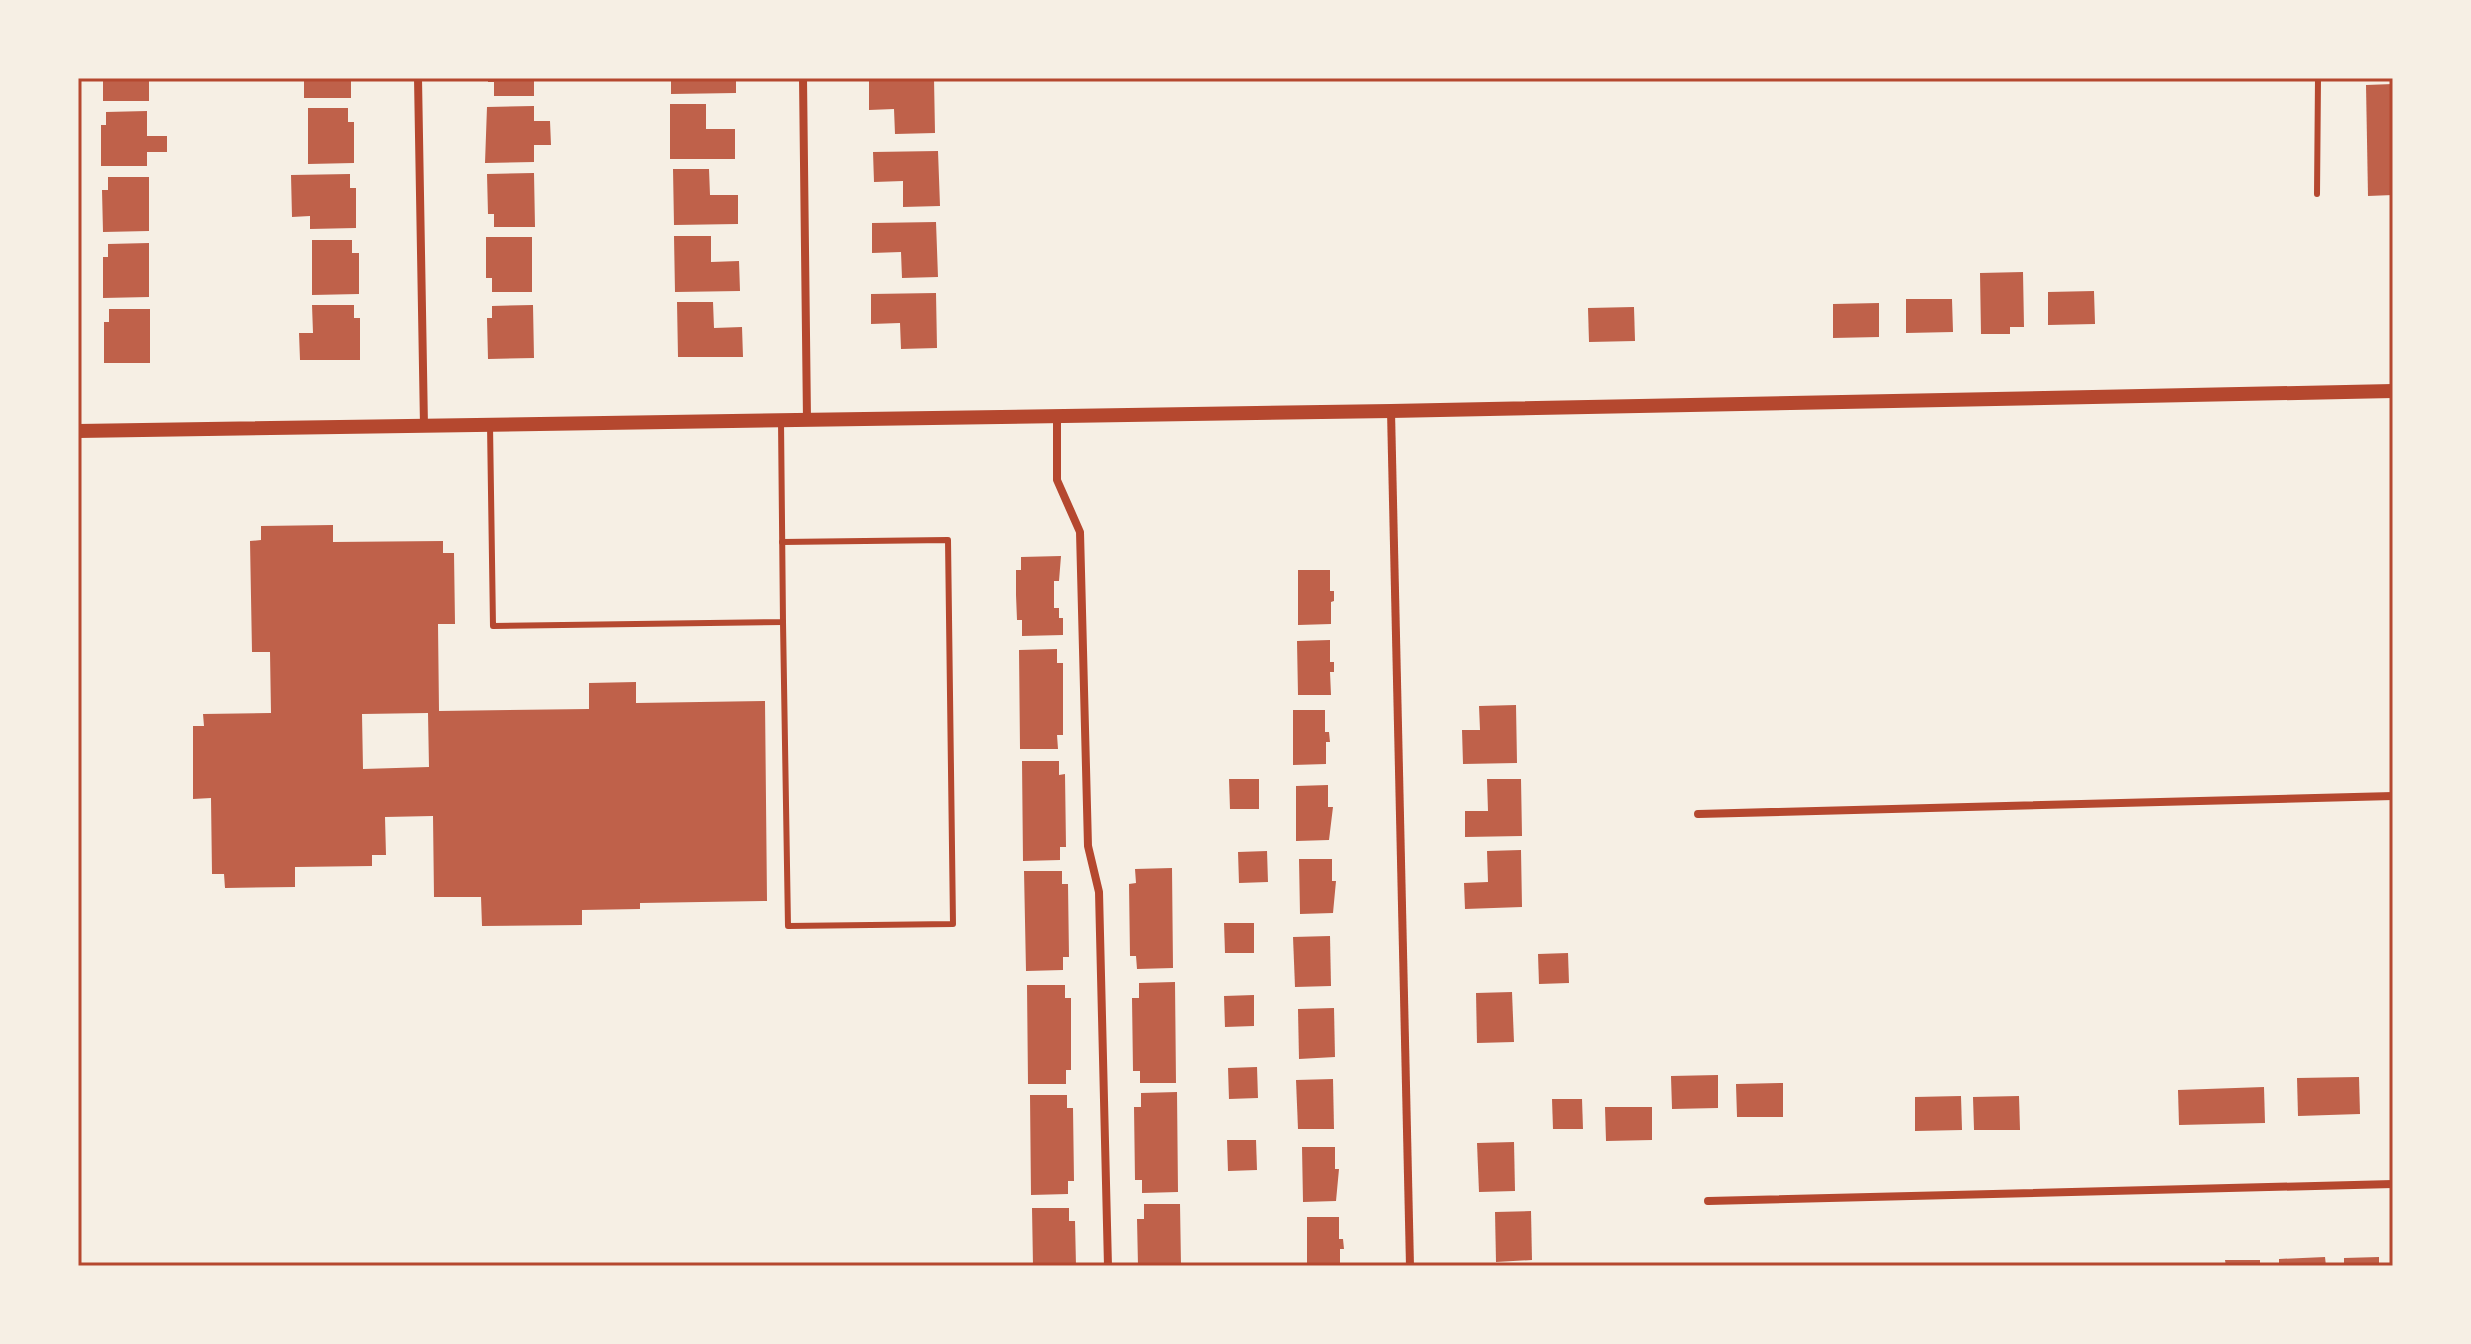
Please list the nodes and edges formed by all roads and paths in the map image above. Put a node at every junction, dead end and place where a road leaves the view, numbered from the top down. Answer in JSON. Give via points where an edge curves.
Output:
{"nodes":[{"id":1,"x":418,"y":78,"type":"edge"},
{"id":2,"x":803,"y":78,"type":"edge"},
{"id":3,"x":2318,"y":78,"type":"edge"},
{"id":4,"x":2317,"y":194,"type":"dead end"},
{"id":5,"x":2393,"y":391,"type":"edge"},
{"id":6,"x":1391,"y":411,"type":"junction"},
{"id":7,"x":1057,"y":417,"type":"junction"},
{"id":8,"x":781,"y":420,"type":"junction"},
{"id":9,"x":807,"y":420,"type":"junction"},
{"id":10,"x":490,"y":425,"type":"junction"},
{"id":11,"x":424,"y":426,"type":"junction"},
{"id":12,"x":78,"y":431,"type":"edge"},
{"id":13,"x":782,"y":542,"type":"junction"},
{"id":14,"x":783,"y":622,"type":"junction"},
{"id":15,"x":2393,"y":796,"type":"edge"},
{"id":16,"x":1698,"y":814,"type":"dead end"},
{"id":17,"x":2393,"y":1184,"type":"edge"},
{"id":18,"x":1708,"y":1201,"type":"dead end"},
{"id":19,"x":1108,"y":1266,"type":"edge"},
{"id":20,"x":1410,"y":1266,"type":"edge"}],
"edges":[{"from":1,"to":11,"type":"street"},
{"from":2,"to":9,"type":"street"},
{"from":3,"to":4,"type":"lane"},
{"from":5,"to":6,"type":"street"},
{"from":6,"to":7,"type":"street"},
{"from":6,"to":20,"type":"street"},
{"from":7,"to":9,"type":"street"},
{"from":7,"to":19,"type":"street","via":[[1057,480],[1080,532],[1088,846],[1099,892]]},
{"from":8,"to":9,"type":"street"},
{"from":8,"to":10,"type":"street"},
{"from":8,"to":13,"type":"lane"},
{"from":10,"to":11,"type":"street"},
{"from":10,"to":14,"type":"lane","via":[[493,626]]},
{"from":11,"to":12,"type":"street"},
{"from":13,"to":14,"type":"lane"},
{"from":13,"to":14,"type":"lane","via":[[948,540],[953,924],[788,926]]},
{"from":15,"to":16,"type":"street"},
{"from":17,"to":18,"type":"street"}]}
